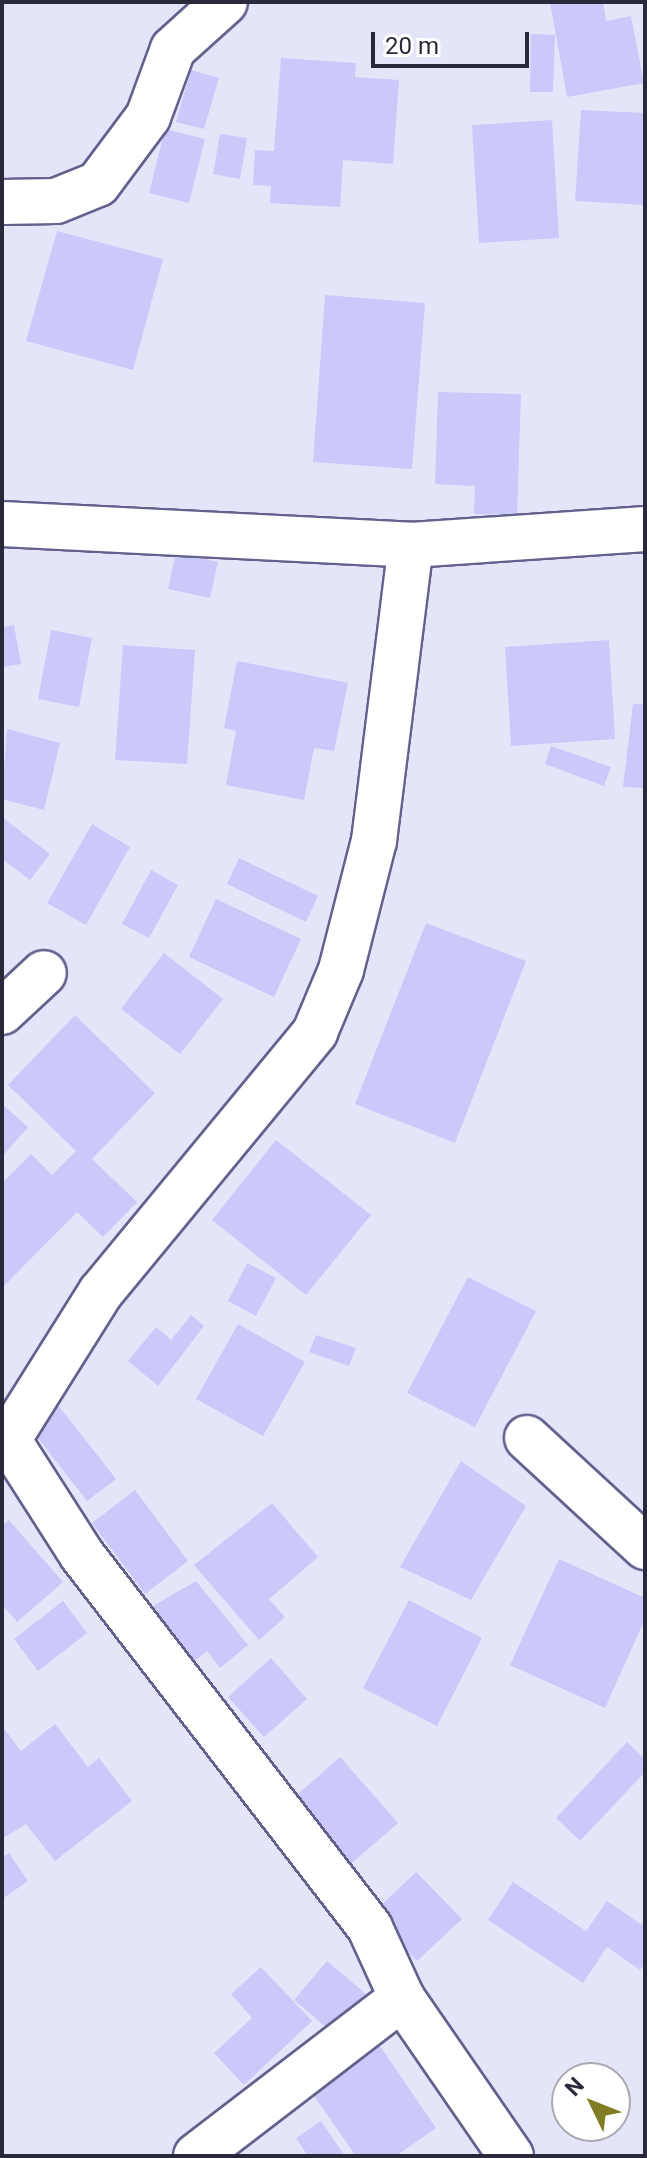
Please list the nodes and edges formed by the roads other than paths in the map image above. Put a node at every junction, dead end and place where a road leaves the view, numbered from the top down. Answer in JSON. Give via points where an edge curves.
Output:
{"nodes":[{"id":1,"x":225,"y":2,"type":"edge"},
{"id":2,"x":2,"y":202,"type":"edge"},
{"id":3,"x":2,"y":524,"type":"edge"},
{"id":4,"x":645,"y":529,"type":"edge"},
{"id":5,"x":411,"y":545,"type":"junction"},
{"id":6,"x":44,"y":973,"type":"dead end"},
{"id":7,"x":2,"y":1012,"type":"edge"},
{"id":8,"x":5,"y":1435,"type":"edge"},
{"id":9,"x":527,"y":1438,"type":"dead end"},
{"id":10,"x":645,"y":1547,"type":"edge"},
{"id":11,"x":402,"y":1998,"type":"junction"},
{"id":12,"x":196,"y":2156,"type":"edge"},
{"id":13,"x":511,"y":2156,"type":"edge"}],
"edges":[{"from":1,"to":2,"type":"street","via":[[173,49],[148,117],[98,184],[56,201]]},
{"from":3,"to":5,"type":"street"},
{"from":4,"to":5,"type":"street"},
{"from":5,"to":8,"type":"street","via":[[374,841],[341,970],[315,1032],[101,1292]]},
{"from":6,"to":7,"type":"street"},
{"from":8,"to":11,"type":"street","via":[[82,1555],[370,1928]]},
{"from":9,"to":10,"type":"street"},
{"from":11,"to":12,"type":"street"},
{"from":11,"to":13,"type":"street"}]}
